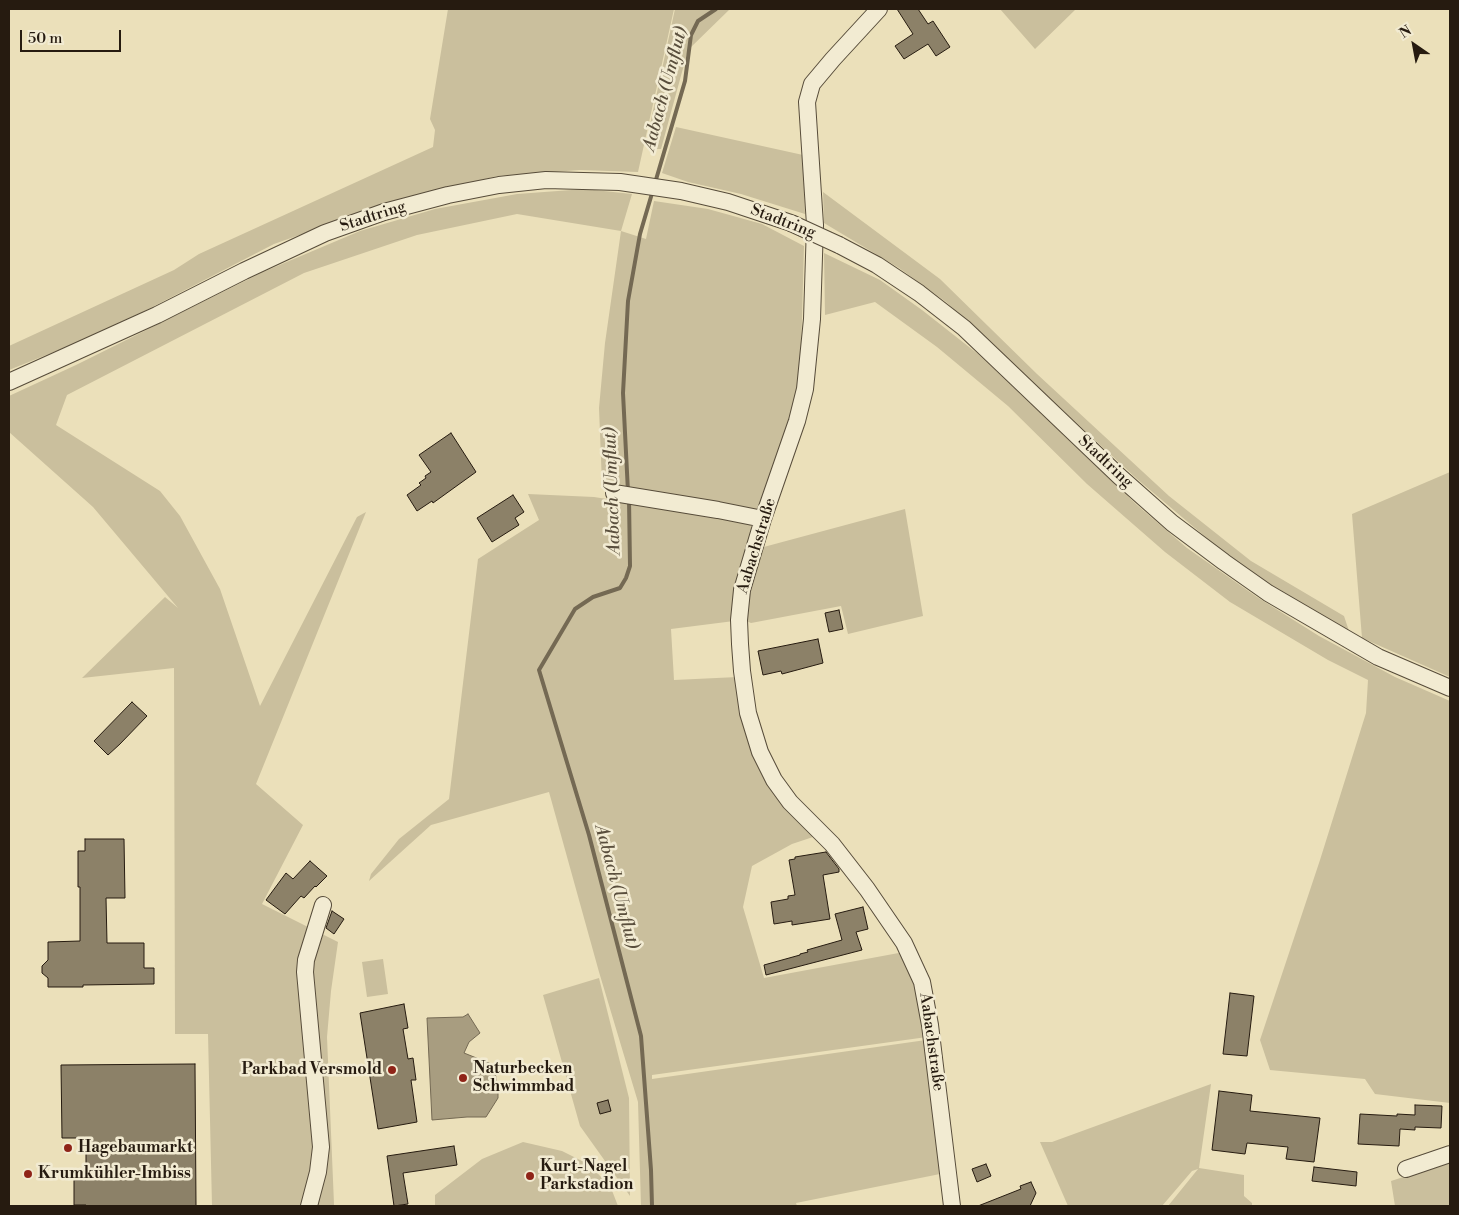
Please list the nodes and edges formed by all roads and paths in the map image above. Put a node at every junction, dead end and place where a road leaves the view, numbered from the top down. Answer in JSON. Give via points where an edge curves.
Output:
{"nodes":[{"id":1,"x":879,"y":9,"type":"edge"},
{"id":2,"x":9,"y":382,"type":"edge"},
{"id":3,"x":624,"y":495,"type":"dead end"},
{"id":4,"x":763,"y":519,"type":"junction"},
{"id":5,"x":1450,"y":688,"type":"edge"},
{"id":6,"x":323,"y":905,"type":"dead end"},
{"id":7,"x":1450,"y":1154,"type":"edge"},
{"id":8,"x":1406,"y":1168,"type":"dead end"},
{"id":9,"x":309,"y":1206,"type":"edge"},
{"id":10,"x":952,"y":1206,"type":"edge"}],
"edges":[{"from":1,"to":4,"type":"street","name":"Aabachstraße","via":[[812,84],[807,102],[815,225],[810,345],[799,413]]},
{"from":2,"to":5,"type":"street","name":"Stadtring","bridge":true,"via":[[157,315],[325,233],[384,212],[448,195],[546,180],[620,182],[680,191],[728,202],[791,223],[877,265],[964,328],[1119,476],[1172,523],[1232,568],[1268,593],[1378,657]]},
{"from":3,"to":4,"type":"street"},
{"from":4,"to":10,"type":"street","name":"Aabachstraße","via":[[742,590],[739,620],[748,714],[760,752],[774,780],[790,802],[832,844],[867,889],[904,943],[922,982]]},
{"from":6,"to":9,"type":"street","via":[[305,972],[321,1147]]},
{"from":7,"to":8,"type":"street"}]}
